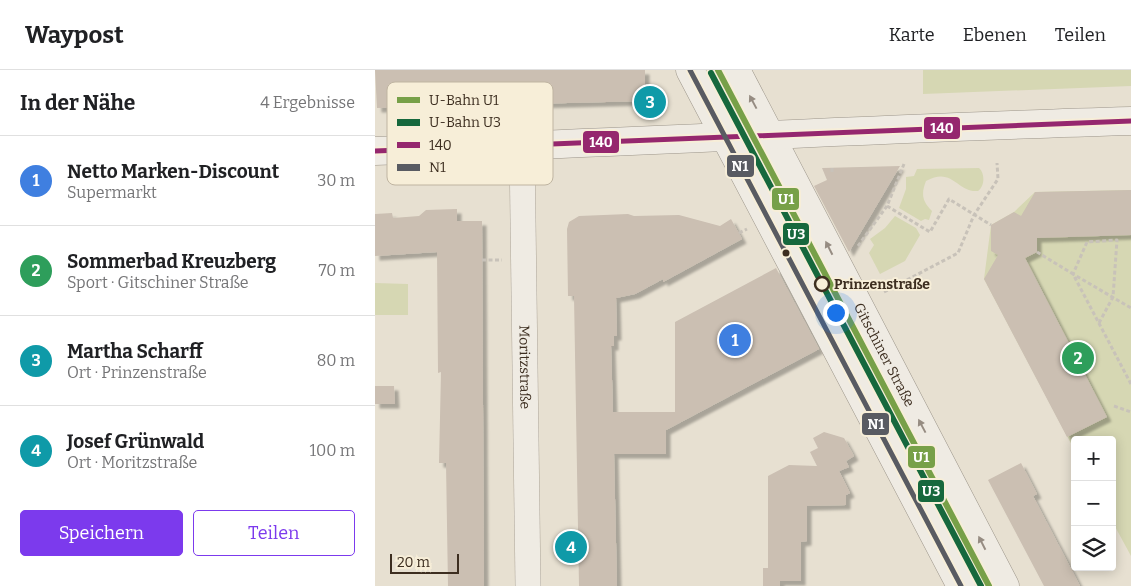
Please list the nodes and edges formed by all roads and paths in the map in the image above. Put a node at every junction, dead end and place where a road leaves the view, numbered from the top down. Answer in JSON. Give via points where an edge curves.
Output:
{"nodes":[{"id":1,"x":691,"y":70,"type":"edge"},
{"id":2,"x":736,"y":70,"type":"edge"},
{"id":3,"x":1131,"y":121,"type":"edge"},
{"id":4,"x":770,"y":135,"type":"junction"},
{"id":5,"x":726,"y":137,"type":"junction"},
{"id":6,"x":553,"y":146,"type":"edge"},
{"id":7,"x":997,"y":163,"type":"dead end"},
{"id":8,"x":904,"y":164,"type":"dead end"},
{"id":9,"x":832,"y":168,"type":"dead end"},
{"id":10,"x":832,"y":174,"type":"dead end"},
{"id":11,"x":523,"y":185,"type":"edge"},
{"id":12,"x":887,"y":206,"type":"junction"},
{"id":13,"x":974,"y":215,"type":"junction"},
{"id":14,"x":991,"y":225,"type":"dead end"},
{"id":15,"x":858,"y":246,"type":"dead end"},
{"id":16,"x":1037,"y":252,"type":"dead end"},
{"id":17,"x":1073,"y":274,"type":"junction"},
{"id":18,"x":884,"y":292,"type":"dead end"},
{"id":19,"x":1113,"y":297,"type":"junction"},
{"id":20,"x":1131,"y":308,"type":"edge"},
{"id":21,"x":1099,"y":323,"type":"junction"},
{"id":22,"x":1131,"y":384,"type":"edge"},
{"id":23,"x":1114,"y":406,"type":"dead end"},
{"id":24,"x":1131,"y":412,"type":"edge"},
{"id":25,"x":528,"y":586,"type":"edge"},
{"id":26,"x":961,"y":586,"type":"edge"},
{"id":27,"x":1005,"y":586,"type":"edge"}],
"edges":[{"from":1,"to":5,"type":"main road"},
{"from":4,"to":2,"type":"main road","name":"Gitschiner Straße","one_way":true},
{"from":3,"to":4,"type":"main road"},
{"from":4,"to":5,"type":"main road"},
{"from":27,"to":4,"type":"main road","name":"Gitschiner Straße","one_way":true},
{"from":5,"to":6,"type":"main road"},
{"from":5,"to":26,"type":"main road"},
{"from":7,"to":13,"type":"path","via":[[998,179]]},
{"from":8,"to":12,"type":"path"},
{"from":9,"to":10,"type":"path"},
{"from":11,"to":25,"type":"street","name":"Moritzstraße"},
{"from":12,"to":13,"type":"path","via":[[930,232],[949,200]]},
{"from":12,"to":15,"type":"path"},
{"from":13,"to":14,"type":"path"},
{"from":13,"to":18,"type":"path","via":[[958,254]]},
{"from":16,"to":17,"type":"path"},
{"from":17,"to":19,"type":"path"},
{"from":17,"to":19,"type":"path","via":[[1087,242],[1117,240]]},
{"from":17,"to":21,"type":"path"},
{"from":19,"to":20,"type":"path"},
{"from":19,"to":21,"type":"path"},
{"from":21,"to":22,"type":"path"},
{"from":23,"to":24,"type":"path"}]}
